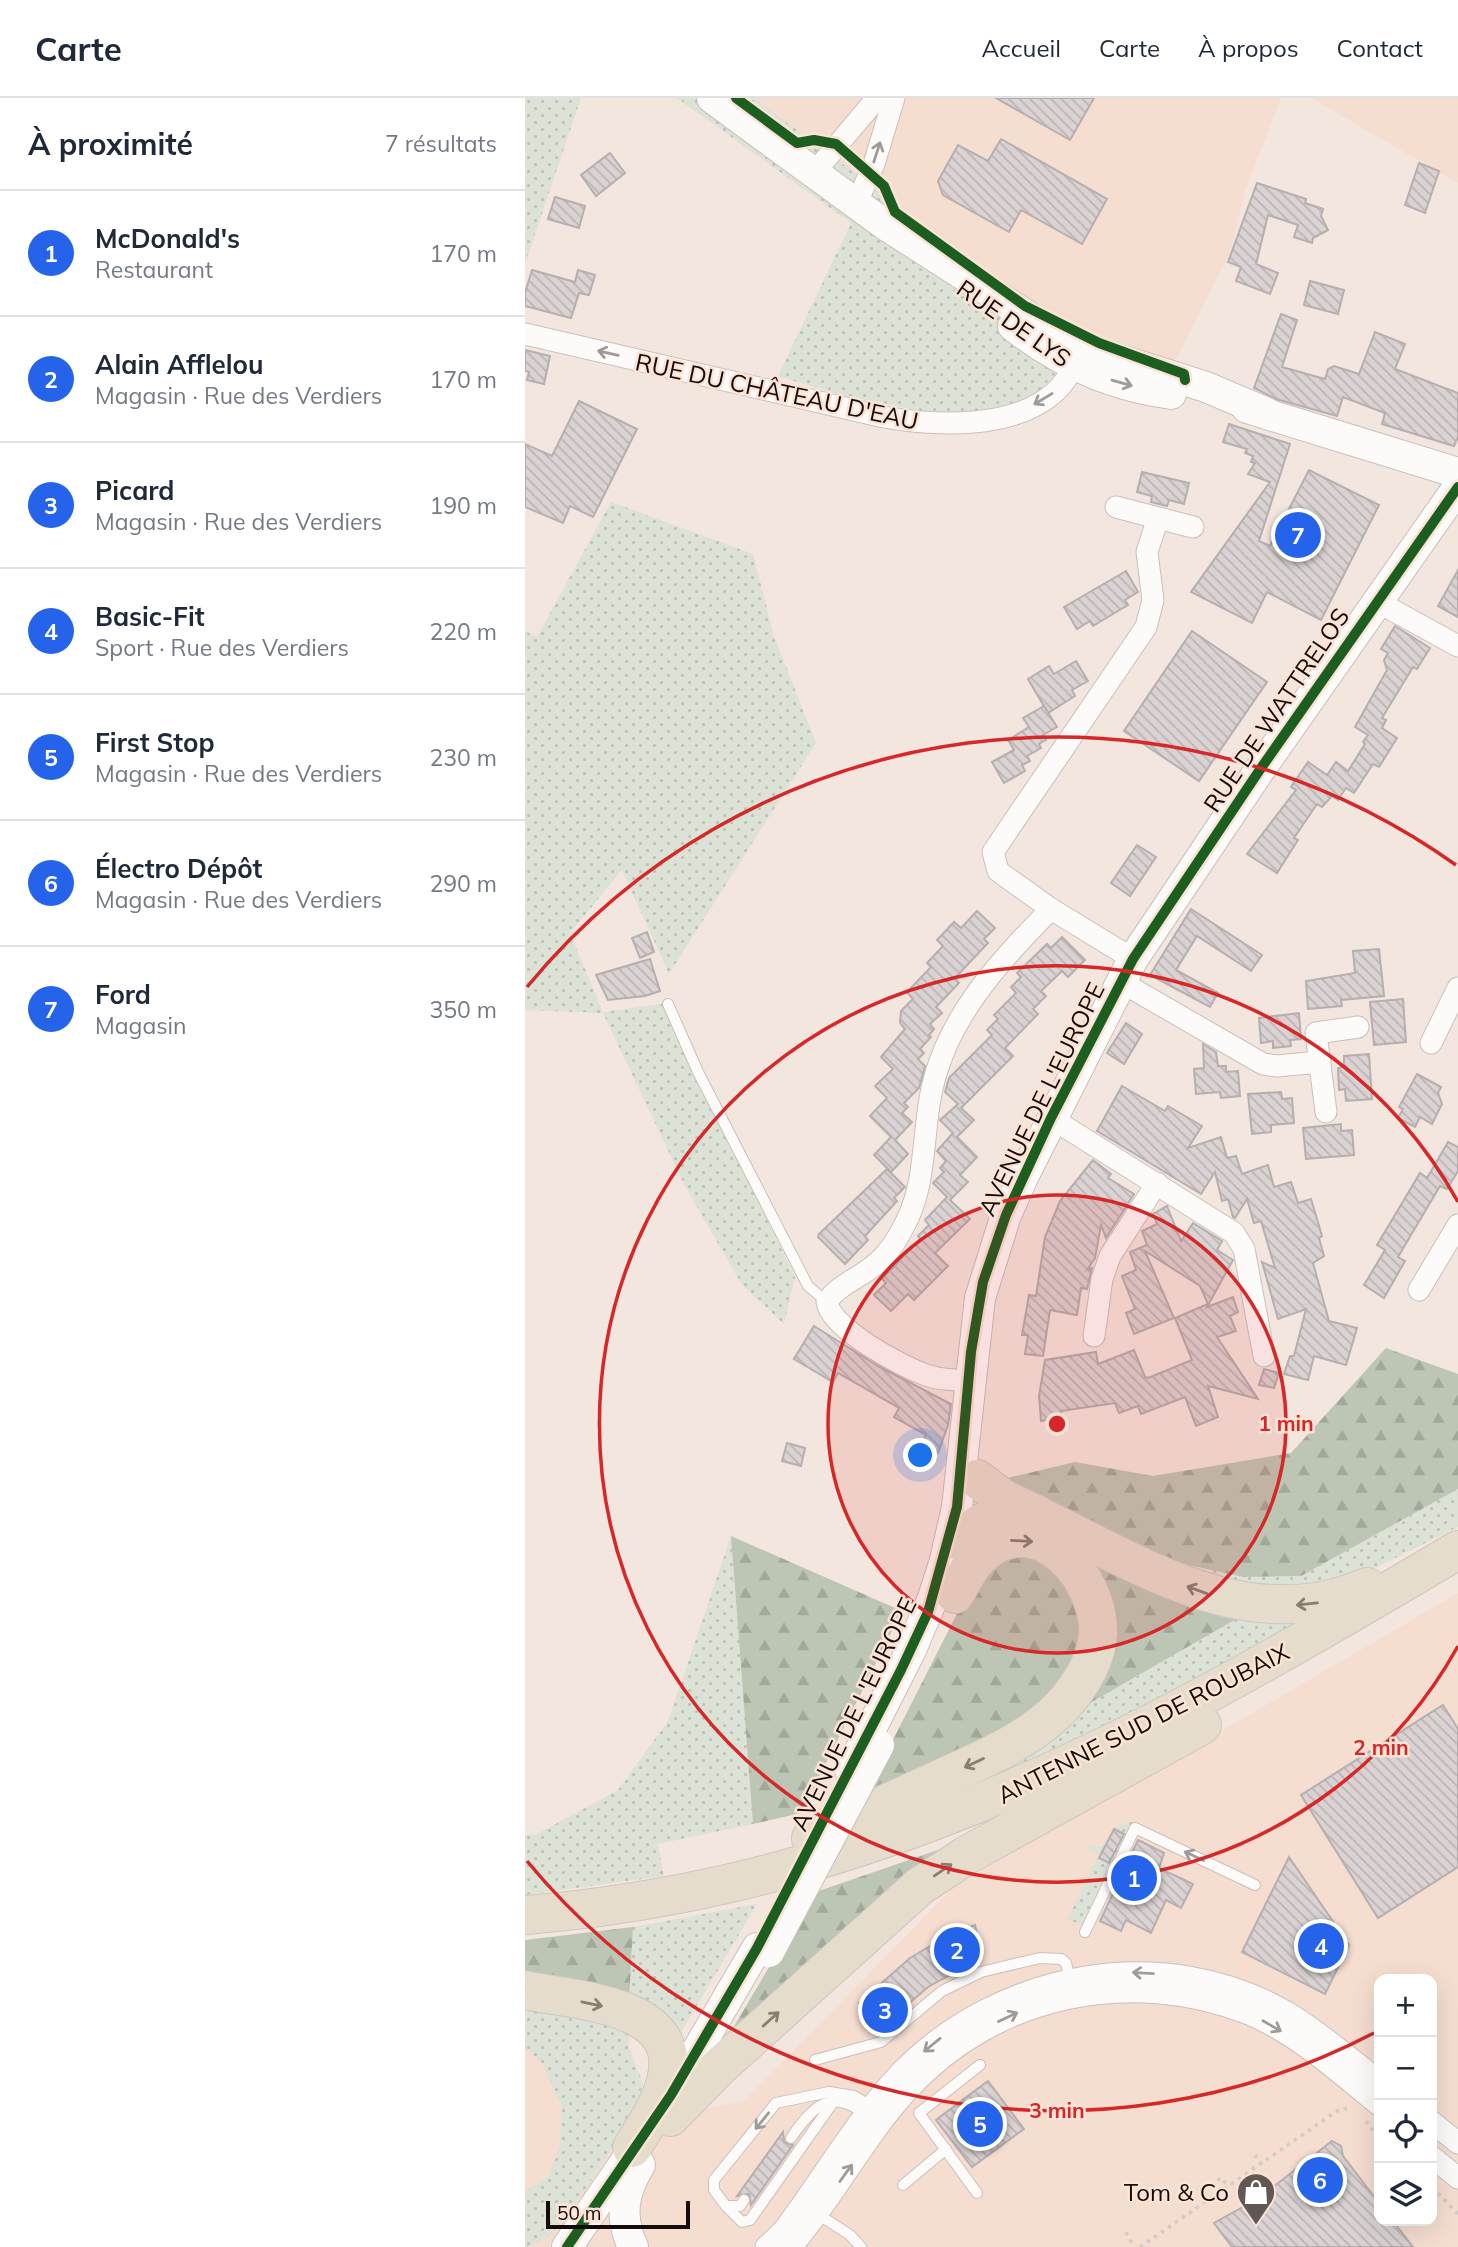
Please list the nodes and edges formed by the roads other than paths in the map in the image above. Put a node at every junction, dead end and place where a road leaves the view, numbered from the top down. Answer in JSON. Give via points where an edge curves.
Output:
{"nodes":[{"id":1,"x":712,"y":98,"type":"edge"},
{"id":2,"x":877,"y":98,"type":"edge"},
{"id":3,"x":894,"y":98,"type":"edge"},
{"id":4,"x":814,"y":173,"type":"junction"},
{"id":5,"x":856,"y":204,"type":"junction"},
{"id":6,"x":525,"y":334,"type":"edge"},
{"id":7,"x":1080,"y":357,"type":"junction"},
{"id":8,"x":1458,"y":472,"type":"edge"},
{"id":9,"x":1458,"y":487,"type":"edge"},
{"id":10,"x":1116,"y":507,"type":"dead end"},
{"id":11,"x":1158,"y":518,"type":"junction"},
{"id":12,"x":1193,"y":527,"type":"dead end"},
{"id":13,"x":1377,"y":601,"type":"junction"},
{"id":14,"x":1458,"y":646,"type":"edge"},
{"id":15,"x":1051,"y":908,"type":"junction"},
{"id":16,"x":1127,"y":971,"type":"junction"},
{"id":17,"x":1458,"y":988,"type":"edge"},
{"id":18,"x":668,"y":1004,"type":"dead end"},
{"id":19,"x":1358,"y":1027,"type":"dead end"},
{"id":20,"x":1431,"y":1043,"type":"dead end"},
{"id":21,"x":1320,"y":1062,"type":"junction"},
{"id":22,"x":1326,"y":1112,"type":"dead end"},
{"id":23,"x":1051,"y":1118,"type":"junction"},
{"id":24,"x":1157,"y":1183,"type":"junction"},
{"id":25,"x":1458,"y":1225,"type":"edge"},
{"id":26,"x":1419,"y":1290,"type":"dead end"},
{"id":27,"x":827,"y":1302,"type":"junction"},
{"id":28,"x":1094,"y":1336,"type":"dead end"},
{"id":29,"x":1264,"y":1356,"type":"dead end"},
{"id":30,"x":970,"y":1380,"type":"junction"},
{"id":31,"x":977,"y":1479,"type":"junction"},
{"id":32,"x":1039,"y":1516,"type":"junction"},
{"id":33,"x":973,"y":1529,"type":"junction"},
{"id":34,"x":1458,"y":1538,"type":"edge"},
{"id":35,"x":1458,"y":1550,"type":"edge"},
{"id":36,"x":1458,"y":1566,"type":"edge"},
{"id":37,"x":944,"y":1596,"type":"junction"},
{"id":38,"x":1344,"y":1633,"type":"junction"},
{"id":39,"x":1255,"y":1885,"type":"dead end"},
{"id":40,"x":582,"y":1909,"type":"junction"},
{"id":41,"x":525,"y":1915,"type":"edge"},
{"id":42,"x":525,"y":1928,"type":"edge"},
{"id":43,"x":1085,"y":1932,"type":"dead end"},
{"id":44,"x":763,"y":1950,"type":"junction"},
{"id":45,"x":1072,"y":1988,"type":"junction"},
{"id":46,"x":525,"y":1990,"type":"edge"},
{"id":47,"x":815,"y":2060,"type":"dead end"},
{"id":48,"x":980,"y":2065,"type":"dead end"},
{"id":49,"x":1374,"y":2077,"type":"edge"},
{"id":50,"x":792,"y":2100,"type":"junction"},
{"id":51,"x":834,"y":2101,"type":"junction"},
{"id":52,"x":1374,"y":2101,"type":"edge"},
{"id":53,"x":877,"y":2116,"type":"junction"},
{"id":54,"x":670,"y":2118,"type":"junction"},
{"id":55,"x":804,"y":2119,"type":"junction"},
{"id":56,"x":1437,"y":2126,"type":"edge"},
{"id":57,"x":791,"y":2138,"type":"dead end"},
{"id":58,"x":1458,"y":2143,"type":"edge"},
{"id":59,"x":632,"y":2148,"type":"junction"},
{"id":60,"x":946,"y":2150,"type":"junction"},
{"id":61,"x":1437,"y":2161,"type":"edge"},
{"id":62,"x":1458,"y":2178,"type":"edge"},
{"id":63,"x":903,"y":2185,"type":"dead end"},
{"id":64,"x":977,"y":2193,"type":"dead end"},
{"id":65,"x":744,"y":2200,"type":"dead end"},
{"id":66,"x":726,"y":2206,"type":"junction"},
{"id":67,"x":810,"y":2209,"type":"junction"},
{"id":68,"x":839,"y":2227,"type":"junction"},
{"id":69,"x":567,"y":2247,"type":"edge"},
{"id":70,"x":632,"y":2247,"type":"edge"},
{"id":71,"x":767,"y":2247,"type":"edge"},
{"id":72,"x":791,"y":2247,"type":"edge"},
{"id":73,"x":853,"y":2247,"type":"edge"},
{"id":74,"x":861,"y":2247,"type":"edge"}],
"edges":[{"from":1,"to":4,"type":"street","name":"RUE DE LYS"},
{"from":2,"to":4,"type":"street"},
{"from":5,"to":3,"type":"street","one_way":true},
{"from":4,"to":5,"type":"street","name":"RUE DE LYS"},
{"from":5,"to":7,"type":"street","name":"RUE DE LYS","via":[[1025,336]]},
{"from":7,"to":6,"type":"street","name":"RUE DU CHÂTEAU D'EAU","one_way":true,"via":[[1057,390],[1034,405],[989,420],[920,424]]},
{"from":7,"to":8,"type":"street","name":"RUE DE LYS","via":[[1145,389],[1204,392]]},
{"from":9,"to":13,"type":"street","name":"RUE DE WATTRELOS"},
{"from":10,"to":11,"type":"street"},
{"from":11,"to":12,"type":"street"},
{"from":11,"to":15,"type":"street","via":[[1147,552],[1153,600],[1146,627],[993,852],[994,864],[1003,876]]},
{"from":13,"to":14,"type":"street"},
{"from":13,"to":16,"type":"street","name":"RUE DE WATTRELOS"},
{"from":15,"to":16,"type":"street"},
{"from":15,"to":27,"type":"street","via":[[985,981],[949,1040],[930,1098],[909,1218],[877,1263]]},
{"from":16,"to":21,"type":"street","via":[[1263,1064]]},
{"from":16,"to":23,"type":"street","name":"AVENUE DE L'EUROPE"},
{"from":17,"to":20,"type":"street"},
{"from":18,"to":27,"type":"lane","via":[[808,1286]]},
{"from":19,"to":21,"type":"street","via":[[1316,1033]]},
{"from":21,"to":22,"type":"street"},
{"from":23,"to":24,"type":"street"},
{"from":23,"to":30,"type":"street","name":"AVENUE DE L'EUROPE","via":[[1006,1215],[987,1270]]},
{"from":24,"to":28,"type":"street","via":[[1105,1267]]},
{"from":24,"to":29,"type":"street","via":[[1228,1227],[1239,1240]]},
{"from":25,"to":26,"type":"street"},
{"from":27,"to":30,"type":"street","via":[[840,1326],[904,1364],[927,1376]]},
{"from":30,"to":31,"type":"street","name":"AVENUE DE L'EUROPE"},
{"from":30,"to":37,"type":"street","name":"AVENUE DE L'EUROPE"},
{"from":31,"to":32,"type":"highway"},
{"from":31,"to":33,"type":"street","name":"AVENUE DE L'EUROPE"},
{"from":32,"to":33,"type":"highway","via":[[1014,1513]]},
{"from":34,"to":32,"type":"highway","one_way":true,"via":[[1347,1595],[1314,1603],[1263,1605],[1231,1601],[1173,1580]]},
{"from":33,"to":37,"type":"highway","via":[[963,1538]]},
{"from":35,"to":40,"type":"highway","name":"ANTENNE SUD DE ROUBAIX","via":[[1196,1701],[979,1805],[893,1838],[779,1872],[687,1894]]},
{"from":36,"to":38,"type":"highway","name":"ANTENNE SUD DE ROUBAIX"},
{"from":37,"to":40,"type":"highway","one_way":true,"via":[[978,1558],[1007,1541],[1045,1545],[1076,1567],[1094,1604],[1095,1651],[1078,1686],[1053,1715],[999,1752],[760,1861]]},
{"from":37,"to":44,"type":"street","name":"AVENUE DE L'EUROPE","via":[[910,1652]]},
{"from":37,"to":44,"type":"street","name":"AVENUE DE L'EUROPE","bridge":true,"via":[[879,1745]]},
{"from":38,"to":42,"type":"highway","name":"ANTENNE SUD DE ROUBAIX","via":[[1202,1714],[1097,1766],[904,1848],[689,1906]]},
{"from":54,"to":38,"type":"highway","one_way":true,"via":[[725,2061],[921,1886],[967,1855],[1160,1750]]},
{"from":39,"to":43,"type":"lane","one_way":true,"via":[[1135,1828]]},
{"from":40,"to":41,"type":"highway","name":"ANTENNE SUD DE ROUBAIX"},
{"from":44,"to":54,"type":"street","name":"AVENUE DE L'EUROPE"},
{"from":44,"to":59,"type":"street","name":"AVENUE DE L'EUROPE"},
{"from":45,"to":47,"type":"lane","via":[[1066,1963],[1052,1958],[1019,1961],[981,1972],[942,1991],[881,2042]]},
{"from":49,"to":45,"type":"street","one_way":true,"via":[[1289,2014],[1229,1989],[1190,1978],[1123,1972]]},
{"from":45,"to":52,"type":"street","one_way":true,"via":[[1161,1992],[1249,2014],[1289,2036]]},
{"from":45,"to":53,"type":"street","via":[[962,2043]]},
{"from":46,"to":59,"type":"highway","one_way":true,"via":[[624,2011],[647,2022],[661,2037],[667,2058],[666,2081]]},
{"from":48,"to":60,"type":"lane","via":[[919,2113]]},
{"from":50,"to":53,"type":"lane","via":[[841,2092]]},
{"from":50,"to":55,"type":"lane","via":[[801,2105]]},
{"from":50,"to":66,"type":"lane","one_way":true,"via":[[776,2103],[714,2180],[713,2190]]},
{"from":51,"to":53,"type":"lane","via":[[848,2102]]},
{"from":51,"to":55,"type":"lane","via":[[825,2102]]},
{"from":51,"to":66,"type":"lane","via":[[750,2220],[742,2222]]},
{"from":53,"to":67,"type":"street"},
{"from":54,"to":70,"type":"street","name":"AVENUE DE L'EUROPE","via":[[625,2195],[623,2216]]},
{"from":55,"to":57,"type":"lane"},
{"from":56,"to":58,"type":"street"},
{"from":59,"to":69,"type":"street","name":"AVENUE DE L'EUROPE"},
{"from":60,"to":63,"type":"lane"},
{"from":60,"to":64,"type":"lane"},
{"from":61,"to":62,"type":"street"},
{"from":65,"to":66,"type":"lane","via":[[740,2206]]},
{"from":67,"to":68,"type":"lane"},
{"from":67,"to":71,"type":"street"},
{"from":67,"to":72,"type":"street"},
{"from":68,"to":73,"type":"lane"},
{"from":68,"to":74,"type":"lane"}]}
